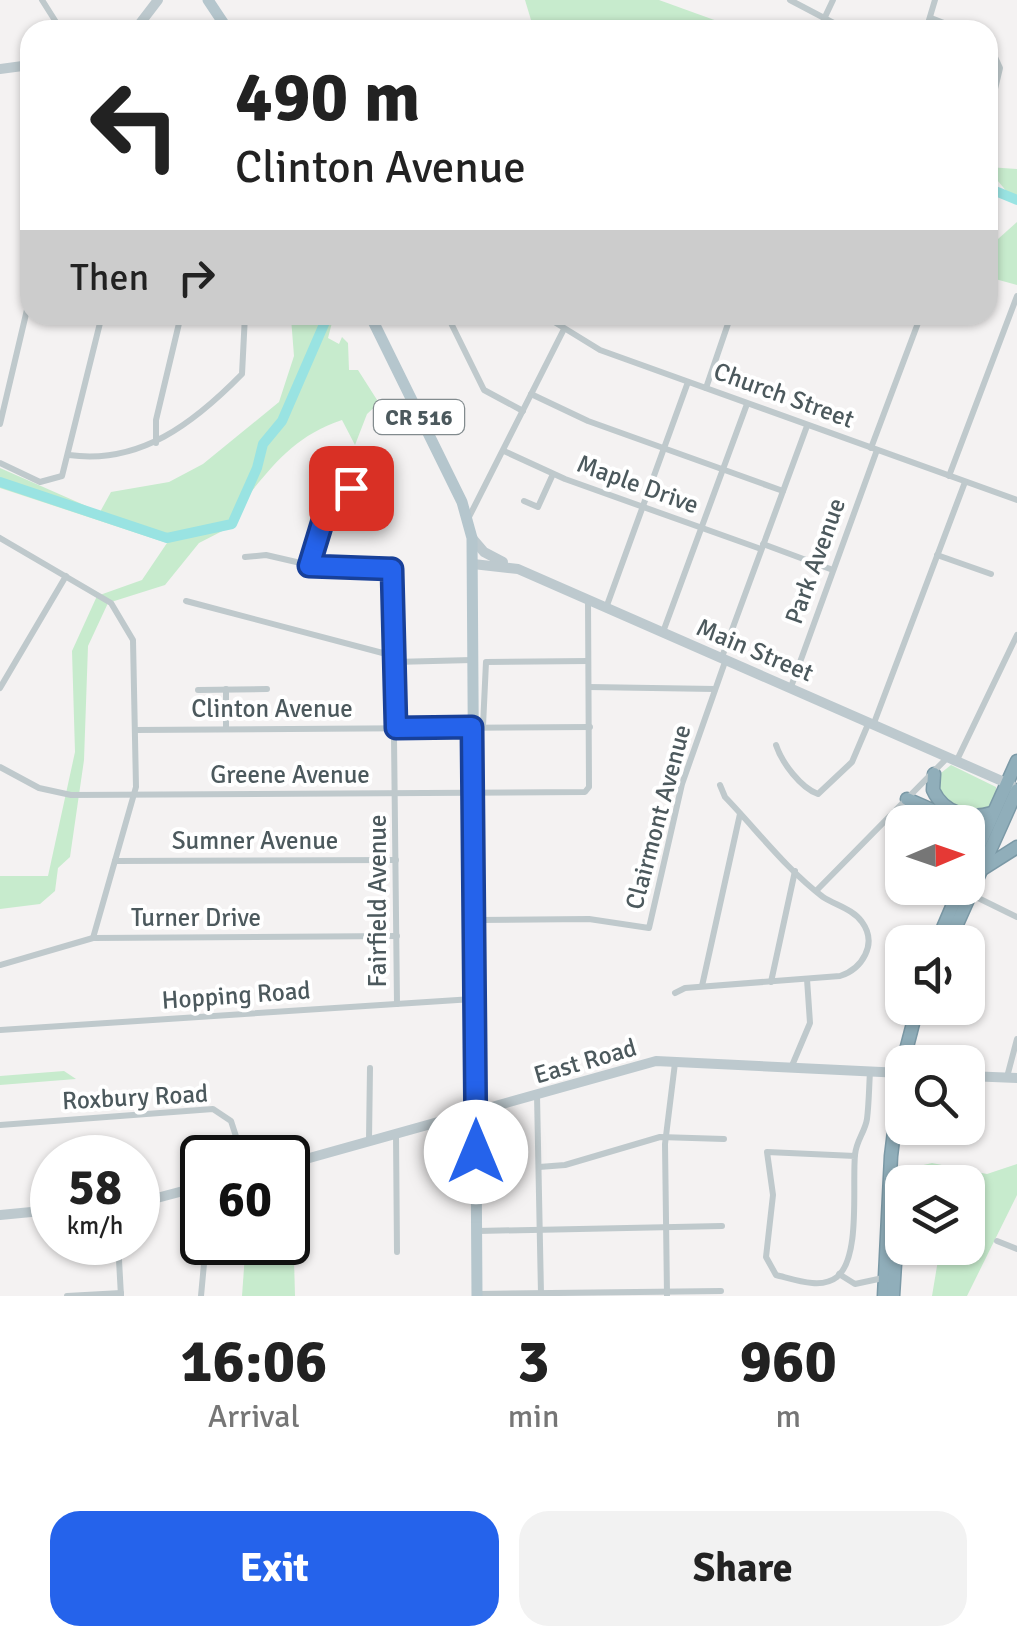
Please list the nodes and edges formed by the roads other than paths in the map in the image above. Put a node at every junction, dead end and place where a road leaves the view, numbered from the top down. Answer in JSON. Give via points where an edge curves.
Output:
{"nodes":[{"id":1,"x":158,"y":0,"type":"edge"},
{"id":2,"x":790,"y":0,"type":"edge"},
{"id":3,"x":833,"y":0,"type":"edge"},
{"id":4,"x":935,"y":0,"type":"edge"},
{"id":5,"x":931,"y":18,"type":"joint"},
{"id":6,"x":824,"y":19,"type":"joint"},
{"id":7,"x":143,"y":20,"type":"edge"},
{"id":8,"x":936,"y":20,"type":"edge"},
{"id":9,"x":1017,"y":296,"type":"edge"},
{"id":10,"x":23,"y":325,"type":"edge"},
{"id":11,"x":100,"y":325,"type":"edge"},
{"id":12,"x":178,"y":325,"type":"edge"},
{"id":13,"x":244,"y":325,"type":"edge"},
{"id":14,"x":375,"y":325,"type":"edge"},
{"id":15,"x":452,"y":325,"type":"edge"},
{"id":16,"x":556,"y":325,"type":"edge"},
{"id":17,"x":728,"y":325,"type":"edge"},
{"id":18,"x":917,"y":325,"type":"edge"},
{"id":19,"x":563,"y":331,"type":"junction"},
{"id":20,"x":688,"y":382,"type":"junction"},
{"id":21,"x":706,"y":388,"type":"junction"},
{"id":22,"x":531,"y":394,"type":"junction"},
{"id":23,"x":748,"y":404,"type":"junction"},
{"id":24,"x":522,"y":411,"type":"junction"},
{"id":25,"x":0,"y":424,"type":"edge"},
{"id":26,"x":807,"y":426,"type":"junction"},
{"id":27,"x":156,"y":443,"type":"junction"},
{"id":28,"x":663,"y":449,"type":"junction"},
{"id":29,"x":874,"y":449,"type":"junction"},
{"id":30,"x":504,"y":451,"type":"junction"},
{"id":31,"x":69,"y":455,"type":"junction"},
{"id":32,"x":0,"y":462,"type":"edge"},
{"id":33,"x":722,"y":470,"type":"junction"},
{"id":34,"x":553,"y":474,"type":"junction"},
{"id":35,"x":948,"y":476,"type":"junction"},
{"id":36,"x":965,"y":482,"type":"junction"},
{"id":37,"x":352,"y":487,"type":"dead end"},
{"id":38,"x":782,"y":490,"type":"junction"},
{"id":39,"x":1016,"y":498,"type":"edge"},
{"id":40,"x":524,"y":501,"type":"dead end"},
{"id":41,"x":642,"y":507,"type":"junction"},
{"id":42,"x":468,"y":519,"type":"junction"},
{"id":43,"x":702,"y":528,"type":"junction"},
{"id":44,"x":0,"y":538,"type":"edge"},
{"id":45,"x":472,"y":538,"type":"junction"},
{"id":46,"x":762,"y":547,"type":"junction"},
{"id":47,"x":938,"y":555,"type":"junction"},
{"id":48,"x":244,"y":556,"type":"dead end"},
{"id":49,"x":392,"y":559,"type":"dead end"},
{"id":50,"x":473,"y":564,"type":"junction"},
{"id":51,"x":309,"y":566,"type":"junction"},
{"id":52,"x":392,"y":569,"type":"junction"},
{"id":53,"x":518,"y":569,"type":"junction"},
{"id":54,"x":833,"y":570,"type":"junction"},
{"id":55,"x":990,"y":574,"type":"dead end"},
{"id":56,"x":66,"y":576,"type":"junction"},
{"id":57,"x":186,"y":600,"type":"dead end"},
{"id":58,"x":588,"y":600,"type":"junction"},
{"id":59,"x":606,"y":608,"type":"junction"},
{"id":60,"x":663,"y":632,"type":"junction"},
{"id":61,"x":1017,"y":635,"type":"edge"},
{"id":62,"x":724,"y":658,"type":"junction"},
{"id":63,"x":394,"y":659,"type":"junction"},
{"id":64,"x":472,"y":660,"type":"junction"},
{"id":65,"x":588,"y":660,"type":"junction"},
{"id":66,"x":589,"y":687,"type":"junction"},
{"id":67,"x":790,"y":687,"type":"junction"},
{"id":68,"x":0,"y":688,"type":"edge"},
{"id":69,"x":226,"y":689,"type":"junction"},
{"id":70,"x":268,"y":689,"type":"dead end"},
{"id":71,"x":715,"y":689,"type":"junction"},
{"id":72,"x":198,"y":690,"type":"dead end"},
{"id":73,"x":872,"y":722,"type":"junction"},
{"id":74,"x":478,"y":727,"type":"junction"},
{"id":75,"x":590,"y":727,"type":"junction"},
{"id":76,"x":396,"y":728,"type":"junction"},
{"id":77,"x":226,"y":729,"type":"junction"},
{"id":78,"x":135,"y":730,"type":"junction"},
{"id":79,"x":776,"y":745,"type":"dead end"},
{"id":80,"x":953,"y":758,"type":"junction"},
{"id":81,"x":1017,"y":762,"type":"edge"},
{"id":82,"x":0,"y":766,"type":"edge"},
{"id":83,"x":934,"y":774,"type":"junction"},
{"id":84,"x":720,"y":785,"type":"dead end"},
{"id":85,"x":921,"y":786,"type":"junction"},
{"id":86,"x":1014,"y":787,"type":"edge"},
{"id":87,"x":473,"y":792,"type":"junction"},
{"id":88,"x":396,"y":794,"type":"junction"},
{"id":89,"x":134,"y":796,"type":"junction"},
{"id":90,"x":937,"y":799,"type":"junction"},
{"id":91,"x":907,"y":800,"type":"junction"},
{"id":92,"x":919,"y":805,"type":"edge"},
{"id":93,"x":740,"y":813,"type":"junction"},
{"id":94,"x":992,"y":813,"type":"junction"},
{"id":95,"x":985,"y":830,"type":"edge"},
{"id":96,"x":1017,"y":847,"type":"edge"},
{"id":97,"x":985,"y":849,"type":"edge"},
{"id":98,"x":115,"y":860,"type":"junction"},
{"id":99,"x":396,"y":860,"type":"junction"},
{"id":100,"x":985,"y":865,"type":"edge"},
{"id":101,"x":796,"y":870,"type":"junction"},
{"id":102,"x":817,"y":890,"type":"junction"},
{"id":103,"x":985,"y":901,"type":"edge"},
{"id":104,"x":1017,"y":918,"type":"edge"},
{"id":105,"x":474,"y":920,"type":"junction"},
{"id":106,"x":396,"y":936,"type":"junction"},
{"id":107,"x":92,"y":938,"type":"junction"},
{"id":108,"x":0,"y":965,"type":"edge"},
{"id":109,"x":807,"y":979,"type":"junction"},
{"id":110,"x":771,"y":982,"type":"junction"},
{"id":111,"x":702,"y":986,"type":"junction"},
{"id":112,"x":675,"y":993,"type":"dead end"},
{"id":113,"x":475,"y":999,"type":"junction"},
{"id":114,"x":397,"y":1004,"type":"junction"},
{"id":115,"x":0,"y":1030,"type":"edge"},
{"id":116,"x":1017,"y":1040,"type":"edge"},
{"id":117,"x":675,"y":1062,"type":"junction"},
{"id":118,"x":370,"y":1068,"type":"dead end"},
{"id":119,"x":791,"y":1068,"type":"junction"},
{"id":120,"x":885,"y":1071,"type":"edge"},
{"id":121,"x":870,"y":1072,"type":"junction"},
{"id":122,"x":985,"y":1077,"type":"edge"},
{"id":123,"x":1012,"y":1078,"type":"edge"},
{"id":124,"x":538,"y":1095,"type":"junction"},
{"id":125,"x":476,"y":1113,"type":"junction"},
{"id":126,"x":0,"y":1125,"type":"edge"},
{"id":127,"x":396,"y":1134,"type":"junction"},
{"id":128,"x":235,"y":1135,"type":"edge"},
{"id":129,"x":666,"y":1137,"type":"junction"},
{"id":130,"x":724,"y":1139,"type":"dead end"},
{"id":131,"x":369,"y":1142,"type":"junction"},
{"id":132,"x":892,"y":1145,"type":"edge"},
{"id":133,"x":901,"y":1145,"type":"edge"},
{"id":134,"x":855,"y":1156,"type":"junction"},
{"id":135,"x":310,"y":1158,"type":"edge"},
{"id":136,"x":539,"y":1167,"type":"junction"},
{"id":137,"x":30,"y":1212,"type":"edge"},
{"id":138,"x":0,"y":1215,"type":"edge"},
{"id":139,"x":722,"y":1226,"type":"dead end"},
{"id":140,"x":667,"y":1228,"type":"junction"},
{"id":141,"x":540,"y":1230,"type":"junction"},
{"id":142,"x":476,"y":1231,"type":"junction"},
{"id":143,"x":997,"y":1241,"type":"dead end"},
{"id":144,"x":1017,"y":1249,"type":"edge"},
{"id":145,"x":398,"y":1252,"type":"dead end"},
{"id":146,"x":119,"y":1265,"type":"edge"},
{"id":147,"x":204,"y":1265,"type":"edge"},
{"id":148,"x":839,"y":1274,"type":"junction"},
{"id":149,"x":885,"y":1277,"type":"junction"},
{"id":150,"x":869,"y":1284,"type":"junction"},
{"id":151,"x":720,"y":1292,"type":"dead end"},
{"id":152,"x":121,"y":1294,"type":"edge"},
{"id":153,"x":668,"y":1294,"type":"edge"},
{"id":154,"x":477,"y":1295,"type":"edge"},
{"id":155,"x":541,"y":1295,"type":"edge"},
{"id":156,"x":67,"y":1296,"type":"edge"},
{"id":157,"x":201,"y":1296,"type":"edge"},
{"id":158,"x":883,"y":1296,"type":"edge"},
{"id":159,"x":893,"y":1296,"type":"edge"}],
"edges":[{"from":1,"to":7,"type":"street"},
{"from":2,"to":6,"type":"street"},
{"from":3,"to":6,"type":"street"},
{"from":4,"to":5,"type":"street"},
{"from":5,"to":8,"type":"street"},
{"from":9,"to":35,"type":"street"},
{"from":10,"to":25,"type":"street"},
{"from":11,"to":31,"type":"street"},
{"from":12,"to":27,"type":"street"},
{"from":13,"to":27,"type":"street","via":[[242,374]]},
{"from":14,"to":42,"type":"main road","number":"CR 516"},
{"from":15,"to":24,"type":"street","via":[[484,390]]},
{"from":16,"to":19,"type":"street","name":"Church Street"},
{"from":17,"to":21,"type":"street"},
{"from":18,"to":29,"type":"street","name":"Park Avenue"},
{"from":19,"to":20,"type":"street","name":"Church Street"},
{"from":19,"to":22,"type":"street"},
{"from":20,"to":21,"type":"street","name":"Church Street"},
{"from":20,"to":28,"type":"street"},
{"from":21,"to":23,"type":"street","name":"Church Street"},
{"from":22,"to":24,"type":"street"},
{"from":22,"to":28,"type":"street"},
{"from":23,"to":26,"type":"street","name":"Church Street"},
{"from":23,"to":33,"type":"street"},
{"from":24,"to":30,"type":"street"},
{"from":26,"to":29,"type":"street","name":"Church Street"},
{"from":26,"to":38,"type":"street","name":"Clairmont Avenue"},
{"from":27,"to":31,"type":"street","via":[[115,457]]},
{"from":28,"to":33,"type":"street"},
{"from":28,"to":41,"type":"street"},
{"from":29,"to":35,"type":"street","name":"Church Street"},
{"from":29,"to":54,"type":"street","name":"Park Avenue"},
{"from":30,"to":34,"type":"street","name":"Maple Drive"},
{"from":30,"to":42,"type":"street"},
{"from":31,"to":32,"type":"street","via":[[62,476],[51,482],[23,477]]},
{"from":33,"to":38,"type":"street"},
{"from":33,"to":43,"type":"street"},
{"from":34,"to":40,"type":"street","via":[[538,507]]},
{"from":34,"to":41,"type":"street","name":"Maple Drive"},
{"from":35,"to":36,"type":"street","name":"Church Street"},
{"from":36,"to":39,"type":"street","name":"Church Street"},
{"from":36,"to":47,"type":"street"},
{"from":37,"to":51,"type":"street","via":[[323,520]]},
{"from":38,"to":46,"type":"street","name":"Clairmont Avenue"},
{"from":41,"to":43,"type":"street","name":"Maple Drive"},
{"from":41,"to":59,"type":"street"},
{"from":42,"to":45,"type":"main road","number":"CR 516"},
{"from":43,"to":46,"type":"street","name":"Maple Drive"},
{"from":43,"to":60,"type":"street"},
{"from":44,"to":56,"type":"street"},
{"from":45,"to":50,"type":"main road","number":"CR 516"},
{"from":45,"to":53,"type":"street","via":[[486,554]]},
{"from":46,"to":54,"type":"street","name":"Maple Drive"},
{"from":46,"to":62,"type":"street","name":"Clairmont Avenue"},
{"from":47,"to":55,"type":"street"},
{"from":47,"to":73,"type":"street"},
{"from":48,"to":51,"type":"street"},
{"from":49,"to":52,"type":"street","name":"Fairfield Avenue"},
{"from":50,"to":53,"type":"street","name":"Main Street"},
{"from":50,"to":64,"type":"main road","number":"CR 516"},
{"from":51,"to":52,"type":"street"},
{"from":52,"to":63,"type":"street","name":"Fairfield Avenue"},
{"from":53,"to":58,"type":"street","name":"Main Street"},
{"from":54,"to":67,"type":"street","name":"Park Avenue"},
{"from":56,"to":68,"type":"street"},
{"from":56,"to":78,"type":"street","via":[[115,607],[130,629]]},
{"from":57,"to":63,"type":"street"},
{"from":58,"to":59,"type":"street","name":"Main Street"},
{"from":58,"to":65,"type":"street"},
{"from":59,"to":60,"type":"street","name":"Main Street"},
{"from":60,"to":62,"type":"street","name":"Main Street"},
{"from":61,"to":80,"type":"street"},
{"from":62,"to":67,"type":"street","name":"Main Street"},
{"from":62,"to":71,"type":"street","name":"Clairmont Avenue"},
{"from":63,"to":64,"type":"street"},
{"from":63,"to":76,"type":"street","name":"Fairfield Avenue"},
{"from":64,"to":74,"type":"main road","number":"CR 516"},
{"from":65,"to":66,"type":"street"},
{"from":65,"to":74,"type":"street","via":[[486,662]]},
{"from":66,"to":71,"type":"street"},
{"from":66,"to":75,"type":"street"},
{"from":67,"to":73,"type":"street","name":"Main Street"},
{"from":69,"to":70,"type":"street"},
{"from":69,"to":72,"type":"street"},
{"from":69,"to":77,"type":"street"},
{"from":71,"to":105,"type":"street","name":"Clairmont Avenue","via":[[682,784],[649,928],[589,919]]},
{"from":73,"to":79,"type":"street","via":[[852,762],[818,794],[785,764]]},
{"from":73,"to":80,"type":"street","name":"Main Street"},
{"from":74,"to":75,"type":"street","name":"Clinton Avenue"},
{"from":74,"to":76,"type":"street","name":"Clinton Avenue"},
{"from":74,"to":87,"type":"main road","number":"CR 516"},
{"from":75,"to":87,"type":"street","name":"Greene Avenue","via":[[586,791]]},
{"from":76,"to":77,"type":"street","name":"Clinton Avenue"},
{"from":76,"to":88,"type":"street","name":"Fairfield Avenue"},
{"from":77,"to":78,"type":"street","name":"Clinton Avenue"},
{"from":78,"to":89,"type":"street"},
{"from":80,"to":83,"type":"street"},
{"from":80,"to":86,"type":"street","name":"Main Street"},
{"from":81,"to":86,"type":"highway"},
{"from":82,"to":89,"type":"street","name":"Greene Avenue","via":[[61,794]]},
{"from":83,"to":85,"type":"street"},
{"from":83,"to":90,"type":"highway"},
{"from":84,"to":93,"type":"street"},
{"from":85,"to":90,"type":"highway"},
{"from":85,"to":91,"type":"street"},
{"from":86,"to":94,"type":"highway"},
{"from":86,"to":97,"type":"highway"},
{"from":87,"to":88,"type":"street","name":"Greene Avenue"},
{"from":87,"to":105,"type":"main road","number":"CR 516"},
{"from":88,"to":89,"type":"street","name":"Greene Avenue"},
{"from":88,"to":99,"type":"street","name":"Fairfield Avenue"},
{"from":89,"to":98,"type":"street"},
{"from":90,"to":94,"type":"highway","via":[[968,817]]},
{"from":91,"to":92,"type":"highway"},
{"from":91,"to":102,"type":"street"},
{"from":93,"to":101,"type":"street"},
{"from":93,"to":111,"type":"street"},
{"from":94,"to":95,"type":"highway"},
{"from":96,"to":100,"type":"highway"},
{"from":98,"to":99,"type":"street","name":"Sumner Avenue"},
{"from":98,"to":107,"type":"street"},
{"from":99,"to":106,"type":"street","name":"Fairfield Avenue"},
{"from":101,"to":102,"type":"street"},
{"from":101,"to":110,"type":"street"},
{"from":102,"to":109,"type":"street","via":[[859,918],[866,955],[840,976]]},
{"from":103,"to":104,"type":"street"},
{"from":105,"to":113,"type":"main road","number":"CR 516"},
{"from":106,"to":107,"type":"street","name":"Turner Drive"},
{"from":106,"to":114,"type":"street","name":"Fairfield Avenue"},
{"from":107,"to":108,"type":"street","name":"Turner Drive"},
{"from":109,"to":110,"type":"street"},
{"from":109,"to":119,"type":"street","via":[[810,1023]]},
{"from":110,"to":111,"type":"street"},
{"from":111,"to":112,"type":"street"},
{"from":113,"to":114,"type":"street","name":"Hopping Road"},
{"from":113,"to":125,"type":"main road","number":"CR 516"},
{"from":114,"to":115,"type":"street","name":"Hopping Road"},
{"from":116,"to":123,"type":"street"},
{"from":117,"to":119,"type":"street","name":"East Road"},
{"from":117,"to":124,"type":"street","name":"East Road","via":[[651,1062]]},
{"from":117,"to":129,"type":"street"},
{"from":118,"to":131,"type":"street"},
{"from":119,"to":121,"type":"street","name":"East Road"},
{"from":120,"to":121,"type":"street","name":"East Road"},
{"from":121,"to":134,"type":"street","via":[[867,1121]]},
{"from":122,"to":123,"type":"street"},
{"from":124,"to":125,"type":"street","name":"East Road"},
{"from":124,"to":136,"type":"street"},
{"from":125,"to":127,"type":"street","name":"East Road"},
{"from":125,"to":142,"type":"main road","number":"CR 516"},
{"from":126,"to":128,"type":"street","name":"Roxbury Road","via":[[213,1109],[230,1121]]},
{"from":127,"to":131,"type":"street","name":"East Road"},
{"from":127,"to":145,"type":"street"},
{"from":129,"to":130,"type":"street"},
{"from":129,"to":136,"type":"street"},
{"from":129,"to":140,"type":"street"},
{"from":131,"to":135,"type":"street","name":"East Road"},
{"from":132,"to":149,"type":"highway"},
{"from":133,"to":159,"type":"highway"},
{"from":134,"to":148,"type":"street","via":[[851,1248]]},
{"from":134,"to":148,"type":"street","via":[[766,1155],[773,1195],[765,1248],[771,1269],[810,1283]]},
{"from":136,"to":141,"type":"street"},
{"from":137,"to":138,"type":"street"},
{"from":139,"to":140,"type":"street"},
{"from":140,"to":141,"type":"street"},
{"from":140,"to":153,"type":"street"},
{"from":141,"to":142,"type":"street"},
{"from":141,"to":155,"type":"street"},
{"from":142,"to":154,"type":"main road","number":"CR 516"},
{"from":143,"to":144,"type":"street"},
{"from":146,"to":152,"type":"street"},
{"from":147,"to":157,"type":"street"},
{"from":148,"to":150,"type":"street"},
{"from":149,"to":150,"type":"street"},
{"from":149,"to":158,"type":"highway"},
{"from":150,"to":158,"type":"street"},
{"from":151,"to":153,"type":"street"},
{"from":152,"to":156,"type":"street"},
{"from":153,"to":155,"type":"street"},
{"from":154,"to":155,"type":"street"}]}
